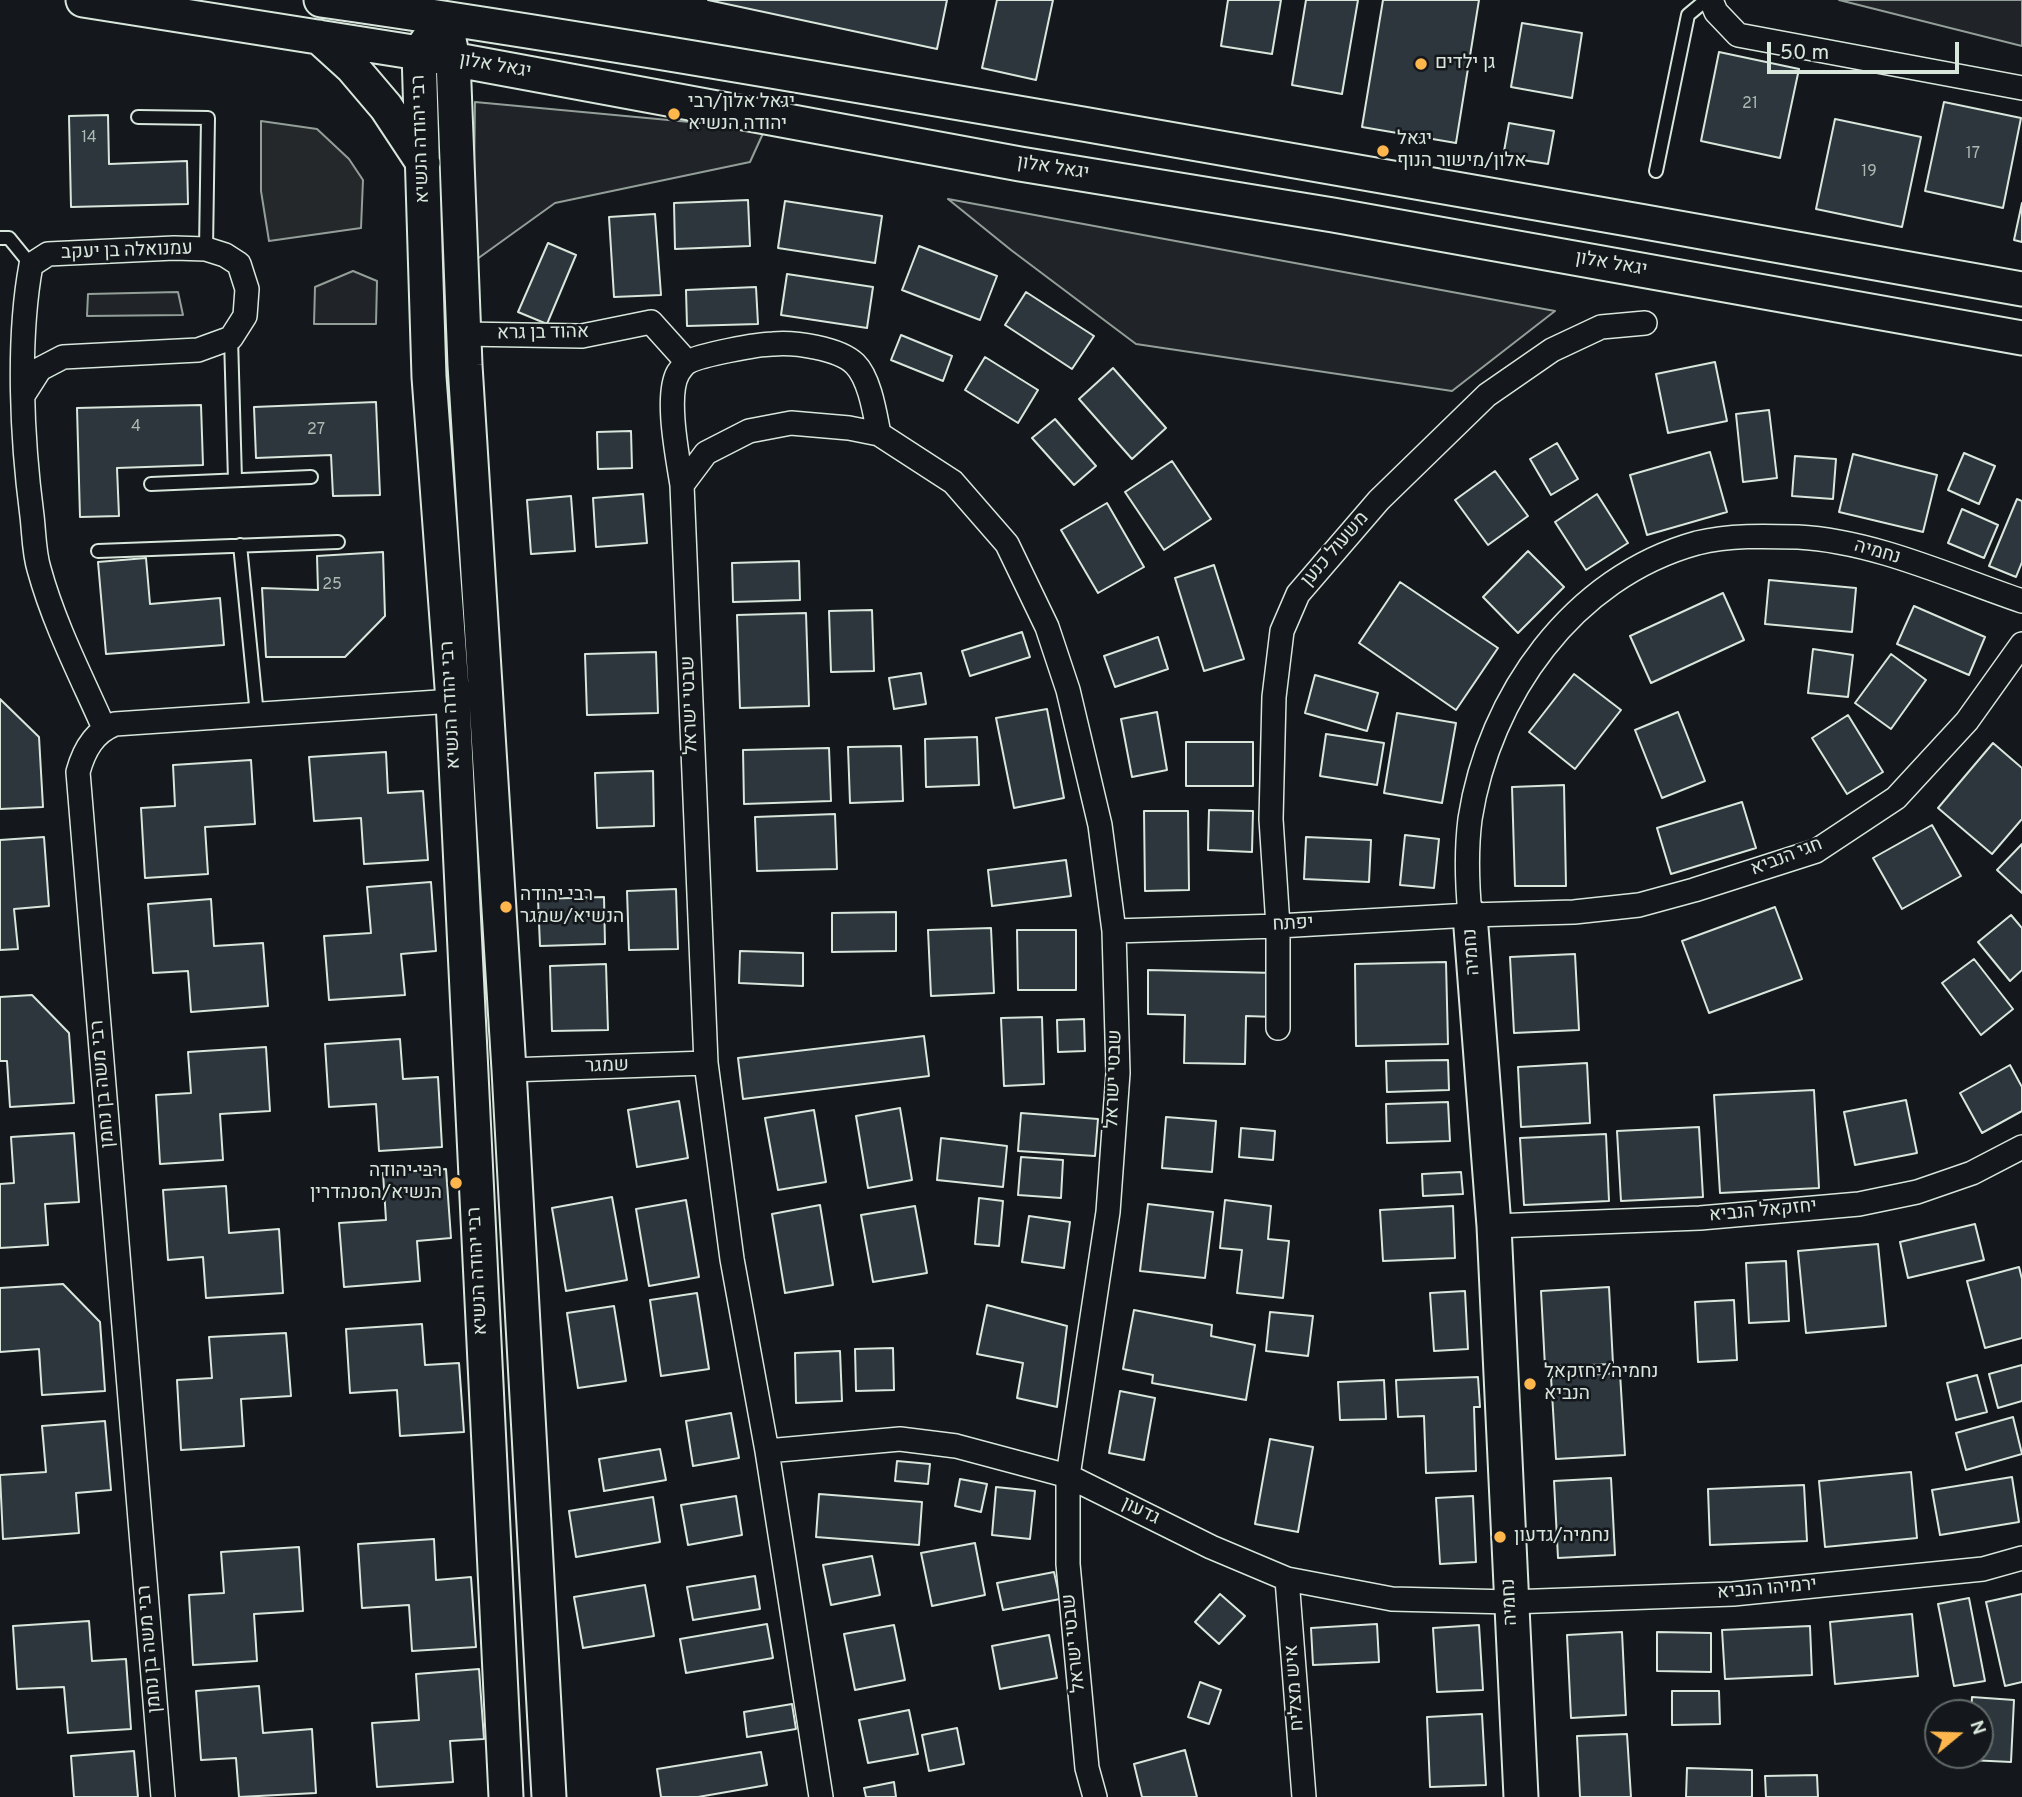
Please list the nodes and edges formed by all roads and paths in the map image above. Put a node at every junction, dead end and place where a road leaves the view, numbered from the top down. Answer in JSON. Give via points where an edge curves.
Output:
{"nodes":[{"id":1,"x":83,"y":0,"type":"edge"},
{"id":2,"x":321,"y":0,"type":"edge"},
{"id":3,"x":1708,"y":0,"type":"edge"},
{"id":4,"x":443,"y":18,"type":"junction"},
{"id":5,"x":319,"y":37,"type":"junction"},
{"id":6,"x":419,"y":53,"type":"junction"},
{"id":7,"x":453,"y":59,"type":"junction"},
{"id":8,"x":2022,"y":88,"type":"edge"},
{"id":9,"x":138,"y":117,"type":"dead end"},
{"id":10,"x":423,"y":163,"type":"junction"},
{"id":11,"x":1656,"y":170,"type":"dead end"},
{"id":12,"x":0,"y":238,"type":"edge"},
{"id":13,"x":206,"y":249,"type":"junction"},
{"id":14,"x":31,"y":265,"type":"junction"},
{"id":15,"x":2022,"y":289,"type":"edge"},
{"id":16,"x":25,"y":322,"type":"junction"},
{"id":17,"x":1645,"y":323,"type":"dead end"},
{"id":18,"x":463,"y":334,"type":"junction"},
{"id":19,"x":230,"y":338,"type":"junction"},
{"id":20,"x":2022,"y":338,"type":"edge"},
{"id":21,"x":63,"y":357,"type":"junction"},
{"id":22,"x":687,"y":362,"type":"junction"},
{"id":23,"x":24,"y":394,"type":"junction"},
{"id":24,"x":879,"y":434,"type":"junction"},
{"id":25,"x":311,"y":477,"type":"dead end"},
{"id":26,"x":235,"y":480,"type":"junction"},
{"id":27,"x":150,"y":484,"type":"dead end"},
{"id":28,"x":682,"y":485,"type":"junction"},
{"id":29,"x":338,"y":542,"type":"dead end"},
{"id":30,"x":240,"y":545,"type":"junction"},
{"id":31,"x":98,"y":551,"type":"dead end"},
{"id":32,"x":2022,"y":601,"type":"edge"},
{"id":33,"x":2022,"y":644,"type":"edge"},
{"id":34,"x":484,"y":679,"type":"junction"},
{"id":35,"x":453,"y":701,"type":"junction"},
{"id":36,"x":257,"y":715,"type":"junction"},
{"id":37,"x":488,"y":724,"type":"junction"},
{"id":38,"x":104,"y":728,"type":"junction"},
{"id":39,"x":1471,"y":915,"type":"junction"},
{"id":40,"x":1278,"y":926,"type":"junction"},
{"id":41,"x":1114,"y":930,"type":"junction"},
{"id":42,"x":1278,"y":1028,"type":"dead end"},
{"id":43,"x":706,"y":1063,"type":"junction"},
{"id":44,"x":509,"y":1070,"type":"junction"},
{"id":45,"x":2022,"y":1147,"type":"edge"},
{"id":46,"x":1494,"y":1226,"type":"junction"},
{"id":47,"x":766,"y":1451,"type":"junction"},
{"id":48,"x":1068,"y":1476,"type":"junction"},
{"id":49,"x":2022,"y":1558,"type":"edge"},
{"id":50,"x":1287,"y":1579,"type":"junction"},
{"id":51,"x":1510,"y":1602,"type":"junction"},
{"id":52,"x":163,"y":1797,"type":"edge"},
{"id":53,"x":506,"y":1797,"type":"edge"},
{"id":54,"x":548,"y":1797,"type":"edge"},
{"id":55,"x":821,"y":1797,"type":"edge"},
{"id":56,"x":1095,"y":1797,"type":"edge"},
{"id":57,"x":1304,"y":1797,"type":"edge"},
{"id":58,"x":1521,"y":1797,"type":"edge"}],
"edges":[{"from":1,"to":5,"type":"street","name":"יגאל אלון"},
{"from":2,"to":4,"type":"street","name":"יגאל אלון"},
{"from":3,"to":8,"type":"street","via":[[1738,35]]},
{"from":3,"to":11,"type":"lane","via":[[1688,15]]},
{"from":4,"to":6,"type":"street","name":"רבי יהודה הנשיא"},
{"from":4,"to":7,"type":"street","name":"רבי יהודה הנשיא"},
{"from":4,"to":15,"type":"street","name":"יגאל אלון","via":[[1473,190]]},
{"from":5,"to":6,"type":"street","name":"יגאל אלון"},
{"from":5,"to":10,"type":"street","via":[[386,107]]},
{"from":6,"to":7,"type":"street","name":"יגאל אלון"},
{"from":6,"to":10,"type":"street","name":"רבי יהודה הנשיא"},
{"from":7,"to":18,"type":"street","name":"רבי יהודה הנשיא"},
{"from":7,"to":20,"type":"street","name":"יגאל אלון","via":[[1006,161]]},
{"from":9,"to":13,"type":"lane","via":[[208,118]]},
{"from":10,"to":35,"type":"street","name":"רבי יהודה הנשיא","via":[[429,377]]},
{"from":12,"to":14,"type":"lane","via":[[9,238]]},
{"from":13,"to":14,"type":"street","name":"עמנואלה בן יעקב","via":[[48,254]]},
{"from":13,"to":19,"type":"street","name":"עמנואלה בן יעקב","via":[[239,264],[247,289],[245,316]]},
{"from":14,"to":16,"type":"street"},
{"from":16,"to":21,"type":"street","via":[[42,348]]},
{"from":16,"to":23,"type":"street"},
{"from":17,"to":40,"type":"street","name":"משעול כנען","via":[[1601,327],[1552,350],[1488,395],[1379,500],[1298,594],[1282,631],[1274,697],[1271,819]]},
{"from":18,"to":22,"type":"street","name":"אהוד בן גרא","via":[[582,336],[652,322]]},
{"from":18,"to":34,"type":"street","name":"רבי יהודה הנשיא"},
{"from":19,"to":21,"type":"street","via":[[198,350]]},
{"from":19,"to":26,"type":"lane"},
{"from":21,"to":23,"type":"street","via":[[40,369]]},
{"from":22,"to":24,"type":"street","via":[[772,344],[811,346],[840,354],[856,364],[871,396]]},
{"from":22,"to":28,"type":"street","name":"שבטי ישראל","via":[[677,375],[673,392]]},
{"from":23,"to":38,"type":"street","via":[[25,467],[38,568]]},
{"from":24,"to":28,"type":"street","name":"שבטי ישראל","via":[[791,424],[749,431],[706,453]]},
{"from":24,"to":41,"type":"street","name":"שבטי ישראל","via":[[953,482],[1007,544],[1047,627],[1068,690],[1100,825]]},
{"from":25,"to":26,"type":"lane"},
{"from":26,"to":27,"type":"lane"},
{"from":28,"to":43,"type":"street","name":"שבטי ישראל"},
{"from":29,"to":30,"type":"lane"},
{"from":30,"to":31,"type":"lane"},
{"from":30,"to":36,"type":"lane"},
{"from":32,"to":39,"type":"street","name":"נחמיה","via":[[1870,549],[1801,537],[1699,543],[1646,562],[1571,616],[1539,652],[1498,722],[1470,819],[1466,873]]},
{"from":33,"to":39,"type":"street","name":"חגי הנביא","via":[[1967,721],[1896,798],[1816,851],[1639,905]]},
{"from":34,"to":35,"type":"street"},
{"from":34,"to":37,"type":"street","name":"רבי יהודה הנשיא"},
{"from":35,"to":36,"type":"street"},
{"from":35,"to":37,"type":"street"},
{"from":35,"to":53,"type":"street","name":"רבי יהודה הנשיא"},
{"from":36,"to":38,"type":"street"},
{"from":37,"to":44,"type":"street","name":"רבי יהודה הנשיא"},
{"from":38,"to":52,"type":"street","name":"רבי משה בן נחמן","via":[[83,753],[78,772]]},
{"from":39,"to":40,"type":"street","name":"יפתח"},
{"from":39,"to":46,"type":"street","name":"נחמיה"},
{"from":40,"to":41,"type":"street","name":"יפתח"},
{"from":40,"to":42,"type":"street","name":"משעול כנען"},
{"from":41,"to":48,"type":"street","name":"שבטי ישראל","via":[[1118,1073],[1108,1212]]},
{"from":43,"to":44,"type":"street","name":"שמגר"},
{"from":43,"to":47,"type":"street","name":"שבטי ישראל","via":[[732,1259]]},
{"from":44,"to":54,"type":"street","name":"רבי יהודה הנשיא"},
{"from":45,"to":46,"type":"street","name":"יחזקאל הנביא","via":[[1961,1177],[1859,1204],[1700,1218]]},
{"from":46,"to":51,"type":"street","name":"נחמיה"},
{"from":47,"to":48,"type":"street","name":"גדעון","via":[[900,1439],[956,1446]]},
{"from":47,"to":55,"type":"street","name":"שבטי ישראל"},
{"from":48,"to":50,"type":"street","name":"גדעון"},
{"from":48,"to":56,"type":"street","name":"שבטי ישראל","via":[[1068,1564],[1087,1768]]},
{"from":49,"to":51,"type":"street","name":"ירמיהו הנביא","via":[[1983,1569],[1733,1594]]},
{"from":50,"to":51,"type":"street","name":"גדעון","via":[[1392,1599]]},
{"from":50,"to":57,"type":"street","name":"איש מצליח"},
{"from":51,"to":58,"type":"street","name":"נחמיה"}]}
